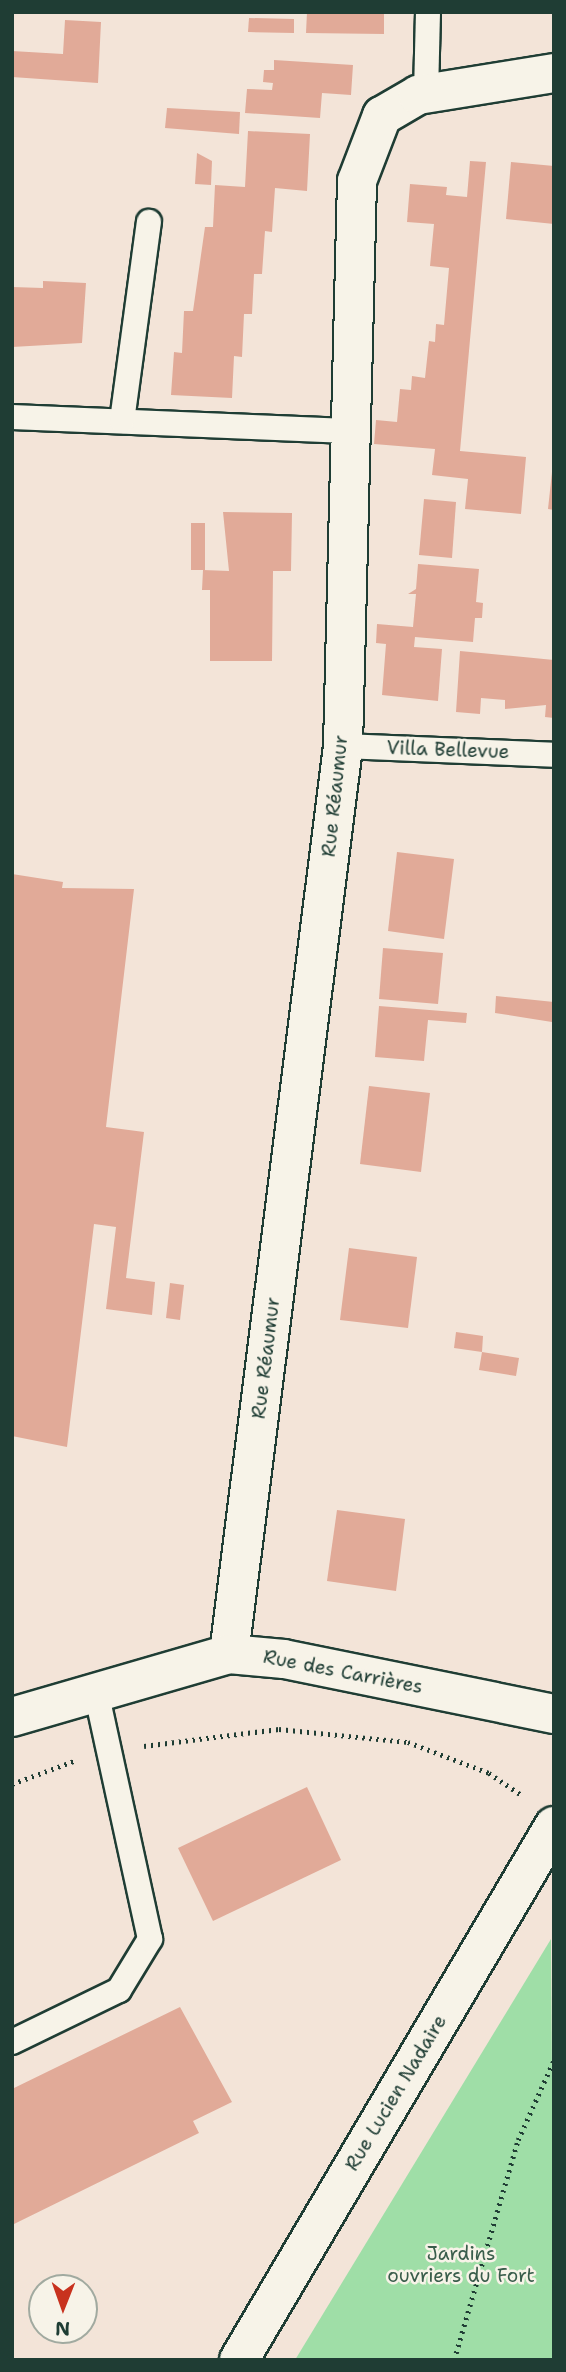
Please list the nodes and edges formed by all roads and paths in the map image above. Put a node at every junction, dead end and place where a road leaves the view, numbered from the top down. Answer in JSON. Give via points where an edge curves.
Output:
{"nodes":[{"id":1,"x":428,"y":12,"type":"edge"},
{"id":2,"x":554,"y":73,"type":"edge"},
{"id":3,"x":426,"y":94,"type":"junction"},
{"id":4,"x":149,"y":222,"type":"dead end"},
{"id":5,"x":12,"y":417,"type":"edge"},
{"id":6,"x":122,"y":421,"type":"junction"},
{"id":7,"x":348,"y":431,"type":"junction"},
{"id":8,"x":343,"y":746,"type":"junction"},
{"id":9,"x":554,"y":755,"type":"edge"},
{"id":10,"x":229,"y":1654,"type":"junction"},
{"id":11,"x":96,"y":1690,"type":"junction"},
{"id":12,"x":554,"y":1714,"type":"edge"},
{"id":13,"x":12,"y":1717,"type":"edge"},
{"id":14,"x":113,"y":1753,"type":"junction"},
{"id":15,"x":12,"y":1784,"type":"edge"},
{"id":16,"x":543,"y":1814,"type":"edge"},
{"id":17,"x":12,"y":2042,"type":"edge"},
{"id":18,"x":554,"y":2060,"type":"edge"},
{"id":19,"x":239,"y":2360,"type":"edge"},
{"id":20,"x":454,"y":2360,"type":"edge"}],
"edges":[{"from":1,"to":3,"type":"lane"},
{"from":2,"to":3,"type":"street","name":"Rue Réaumur"},
{"from":3,"to":7,"type":"street","name":"Rue Réaumur","via":[[382,116],[357,181]]},
{"from":4,"to":6,"type":"lane"},
{"from":5,"to":6,"type":"lane"},
{"from":6,"to":7,"type":"lane"},
{"from":7,"to":8,"type":"street","name":"Rue Réaumur"},
{"from":8,"to":9,"type":"lane","name":"Villa Bellevue"},
{"from":8,"to":10,"type":"street","name":"Rue Réaumur"},
{"from":10,"to":11,"type":"street","name":"Rue des Carrières"},
{"from":10,"to":12,"type":"street","name":"Rue des Carrières","via":[[284,1658]]},
{"from":11,"to":13,"type":"street","name":"Rue des Carrières"},
{"from":11,"to":14,"type":"lane"},
{"from":14,"to":15,"type":"path"},
{"from":14,"to":16,"type":"path","via":[[279,1729],[408,1742],[489,1773]]},
{"from":14,"to":17,"type":"lane","via":[[150,1939],[119,1990]]},
{"from":16,"to":19,"type":"street","name":"Rue Lucien Nadaire"},
{"from":18,"to":20,"type":"path","via":[[519,2140]]}]}
